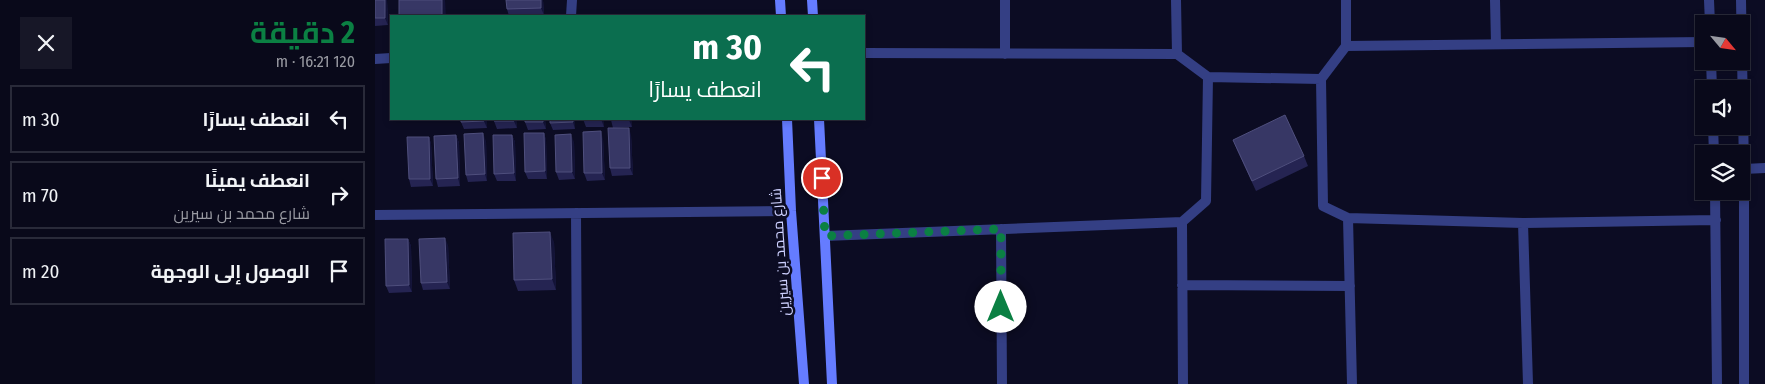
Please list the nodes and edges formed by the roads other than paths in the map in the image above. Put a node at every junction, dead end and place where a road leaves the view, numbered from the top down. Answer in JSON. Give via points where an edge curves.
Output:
{"nodes":[{"id":1,"x":571,"y":0,"type":"edge"},
{"id":2,"x":780,"y":0,"type":"edge"},
{"id":3,"x":812,"y":0,"type":"edge"},
{"id":4,"x":1005,"y":0,"type":"edge"},
{"id":5,"x":1176,"y":0,"type":"edge"},
{"id":6,"x":1345,"y":0,"type":"edge"},
{"id":7,"x":1495,"y":0,"type":"edge"},
{"id":8,"x":1709,"y":0,"type":"edge"},
{"id":9,"x":1741,"y":0,"type":"edge"},
{"id":10,"x":571,"y":15,"type":"edge"},
{"id":11,"x":781,"y":15,"type":"edge"},
{"id":12,"x":813,"y":15,"type":"edge"},
{"id":13,"x":1710,"y":15,"type":"edge"},
{"id":14,"x":1695,"y":42,"type":"edge"},
{"id":15,"x":1496,"y":44,"type":"junction"},
{"id":16,"x":1346,"y":46,"type":"junction"},
{"id":17,"x":865,"y":53,"type":"edge"},
{"id":18,"x":1005,"y":54,"type":"junction"},
{"id":19,"x":1177,"y":54,"type":"junction"},
{"id":20,"x":375,"y":58,"type":"edge"},
{"id":21,"x":390,"y":58,"type":"edge"},
{"id":22,"x":1208,"y":77,"type":"junction"},
{"id":23,"x":1321,"y":79,"type":"junction"},
{"id":24,"x":787,"y":120,"type":"edge"},
{"id":25,"x":819,"y":120,"type":"edge"},
{"id":26,"x":1744,"y":145,"type":"edge"},
{"id":27,"x":1750,"y":168,"type":"edge"},
{"id":28,"x":1765,"y":168,"type":"edge"},
{"id":29,"x":1715,"y":200,"type":"edge"},
{"id":30,"x":1744,"y":200,"type":"edge"},
{"id":31,"x":791,"y":211,"type":"junction"},
{"id":32,"x":576,"y":213,"type":"junction"},
{"id":33,"x":375,"y":215,"type":"edge"},
{"id":34,"x":1349,"y":218,"type":"junction"},
{"id":35,"x":1716,"y":220,"type":"junction"},
{"id":36,"x":1182,"y":222,"type":"junction"},
{"id":37,"x":1523,"y":223,"type":"junction"},
{"id":38,"x":1001,"y":229,"type":"junction"},
{"id":39,"x":825,"y":236,"type":"junction"},
{"id":40,"x":1182,"y":285,"type":"junction"},
{"id":41,"x":1350,"y":286,"type":"junction"},
{"id":42,"x":577,"y":384,"type":"edge"},
{"id":43,"x":804,"y":384,"type":"edge"},
{"id":44,"x":832,"y":384,"type":"edge"},
{"id":45,"x":1002,"y":384,"type":"edge"},
{"id":46,"x":1183,"y":384,"type":"edge"},
{"id":47,"x":1352,"y":384,"type":"edge"},
{"id":48,"x":1527,"y":384,"type":"edge"},
{"id":49,"x":1717,"y":384,"type":"edge"},
{"id":50,"x":1744,"y":384,"type":"edge"}],
"edges":[{"from":1,"to":10,"type":"street"},
{"from":2,"to":11,"type":"street"},
{"from":3,"to":12,"type":"street"},
{"from":4,"to":18,"type":"street"},
{"from":5,"to":19,"type":"street"},
{"from":6,"to":16,"type":"street"},
{"from":7,"to":15,"type":"street"},
{"from":8,"to":13,"type":"street"},
{"from":9,"to":26,"type":"street"},
{"from":14,"to":15,"type":"street"},
{"from":15,"to":16,"type":"street"},
{"from":16,"to":23,"type":"street"},
{"from":17,"to":18,"type":"street"},
{"from":18,"to":19,"type":"street"},
{"from":19,"to":22,"type":"street"},
{"from":20,"to":21,"type":"street"},
{"from":22,"to":23,"type":"street"},
{"from":22,"to":36,"type":"street","via":[[1206,202]]},
{"from":23,"to":34,"type":"street","via":[[1323,206]]},
{"from":24,"to":31,"type":"street","name":"شارع محمد بن سيرين"},
{"from":25,"to":39,"type":"street"},
{"from":27,"to":28,"type":"street"},
{"from":29,"to":35,"type":"street"},
{"from":30,"to":50,"type":"street"},
{"from":31,"to":32,"type":"street"},
{"from":31,"to":43,"type":"street","name":"شارع محمد بن سيرين"},
{"from":32,"to":33,"type":"street"},
{"from":32,"to":42,"type":"street"},
{"from":34,"to":37,"type":"street"},
{"from":34,"to":41,"type":"street"},
{"from":35,"to":37,"type":"street"},
{"from":35,"to":49,"type":"street"},
{"from":36,"to":38,"type":"street"},
{"from":36,"to":40,"type":"street"},
{"from":37,"to":48,"type":"street"},
{"from":38,"to":39,"type":"street"},
{"from":38,"to":45,"type":"street"},
{"from":39,"to":44,"type":"street"},
{"from":40,"to":41,"type":"street"},
{"from":40,"to":46,"type":"street"},
{"from":41,"to":47,"type":"street"}]}
